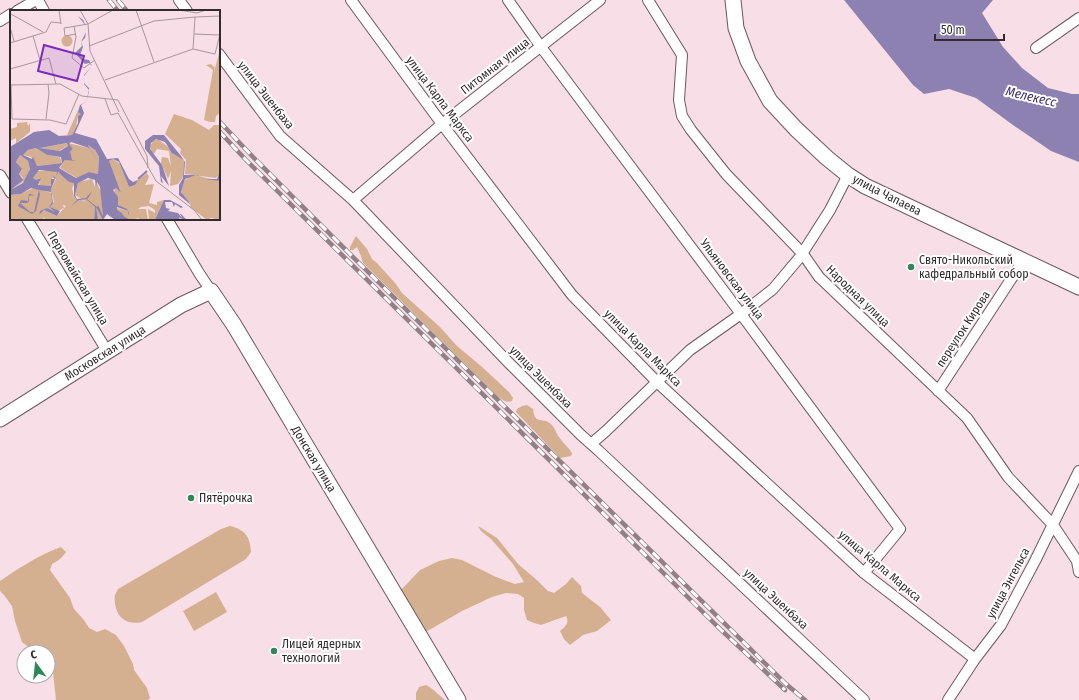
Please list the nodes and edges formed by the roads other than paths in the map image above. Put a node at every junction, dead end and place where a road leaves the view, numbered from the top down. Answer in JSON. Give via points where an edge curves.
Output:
{"nodes":[{"id":1,"x":37,"y":0,"type":"edge"},
{"id":2,"x":179,"y":0,"type":"edge"},
{"id":3,"x":351,"y":0,"type":"edge"},
{"id":4,"x":508,"y":0,"type":"edge"},
{"id":5,"x":600,"y":0,"type":"edge"},
{"id":6,"x":648,"y":0,"type":"edge"},
{"id":7,"x":733,"y":0,"type":"edge"},
{"id":8,"x":19,"y":10,"type":"edge"},
{"id":9,"x":43,"y":10,"type":"edge"},
{"id":10,"x":186,"y":10,"type":"edge"},
{"id":11,"x":10,"y":15,"type":"edge"},
{"id":12,"x":1079,"y":18,"type":"edge"},
{"id":13,"x":0,"y":21,"type":"edge"},
{"id":14,"x":541,"y":47,"type":"junction"},
{"id":15,"x":1036,"y":48,"type":"dead end"},
{"id":16,"x":220,"y":55,"type":"edge"},
{"id":17,"x":442,"y":124,"type":"junction"},
{"id":18,"x":0,"y":175,"type":"edge"},
{"id":19,"x":848,"y":175,"type":"junction"},
{"id":20,"x":10,"y":191,"type":"edge"},
{"id":21,"x":353,"y":200,"type":"junction"},
{"id":22,"x":28,"y":220,"type":"edge"},
{"id":23,"x":168,"y":220,"type":"edge"},
{"id":24,"x":803,"y":254,"type":"junction"},
{"id":25,"x":1023,"y":261,"type":"junction"},
{"id":26,"x":1079,"y":287,"type":"edge"},
{"id":27,"x":212,"y":291,"type":"junction"},
{"id":28,"x":742,"y":314,"type":"junction"},
{"id":29,"x":107,"y":351,"type":"junction"},
{"id":30,"x":657,"y":382,"type":"junction"},
{"id":31,"x":938,"y":391,"type":"junction"},
{"id":32,"x":1,"y":415,"type":"edge"},
{"id":33,"x":591,"y":444,"type":"junction"},
{"id":34,"x":1079,"y":471,"type":"edge"},
{"id":35,"x":1053,"y":525,"type":"junction"},
{"id":36,"x":1078,"y":561,"type":"edge"},
{"id":37,"x":864,"y":572,"type":"junction"},
{"id":38,"x":1079,"y":572,"type":"edge"},
{"id":39,"x":975,"y":659,"type":"junction"},
{"id":40,"x":458,"y":700,"type":"edge"},
{"id":41,"x":864,"y":700,"type":"edge"},
{"id":42,"x":948,"y":700,"type":"edge"}],
"edges":[{"from":1,"to":8,"type":"street"},
{"from":1,"to":9,"type":"street"},
{"from":2,"to":10,"type":"street"},
{"from":3,"to":17,"type":"street","name":"улица Карла Маркса"},
{"from":4,"to":14,"type":"street","name":"Ульяновская улица"},
{"from":5,"to":14,"type":"street","name":"Питомная улица"},
{"from":6,"to":24,"type":"street","name":"Народная улица","via":[[682,55],[679,100],[682,116],[726,174]]},
{"from":7,"to":19,"type":"street","name":"улица Чапаева","via":[[736,28],[748,61],[770,101],[796,129]]},
{"from":11,"to":13,"type":"street"},
{"from":12,"to":15,"type":"street"},
{"from":14,"to":17,"type":"street","name":"Питомная улица"},
{"from":14,"to":28,"type":"street","name":"Ульяновская улица"},
{"from":16,"to":21,"type":"street","name":"улица Эшенбаха","via":[[280,136]]},
{"from":17,"to":21,"type":"street","name":"Питомная улица"},
{"from":17,"to":30,"type":"street","name":"улица Карла Маркса","via":[[572,295]]},
{"from":18,"to":20,"type":"street"},
{"from":19,"to":24,"type":"street"},
{"from":19,"to":25,"type":"street","name":"улица Чапаева","via":[[865,186]]},
{"from":21,"to":33,"type":"street","name":"улица Эшенбаха","via":[[508,362]]},
{"from":22,"to":29,"type":"street","name":"Первомайская улица"},
{"from":23,"to":27,"type":"street","name":"Донская улица"},
{"from":24,"to":28,"type":"street","via":[[773,289]]},
{"from":24,"to":31,"type":"street","name":"Народная улица","via":[[819,277]]},
{"from":25,"to":26,"type":"street","name":"улица Чапаева"},
{"from":25,"to":31,"type":"street","name":"переулок Кирова"},
{"from":27,"to":29,"type":"street","name":"Московская улица","via":[[181,304]]},
{"from":27,"to":40,"type":"street","name":"Донская улица"},
{"from":28,"to":30,"type":"street","via":[[690,350]]},
{"from":28,"to":37,"type":"street","name":"Ульяновская улица","via":[[900,529]]},
{"from":29,"to":32,"type":"street","name":"Московская улица"},
{"from":30,"to":33,"type":"street"},
{"from":30,"to":37,"type":"street","name":"улица Карла Маркса"},
{"from":31,"to":35,"type":"street","name":"Народная улица","via":[[967,418],[1008,478]]},
{"from":33,"to":41,"type":"street","name":"улица Эшенбаха"},
{"from":34,"to":35,"type":"street","name":"улица Энгельса"},
{"from":35,"to":36,"type":"street","name":"Народная улица"},
{"from":35,"to":39,"type":"street","name":"улица Энгельса","via":[[1001,625]]},
{"from":36,"to":38,"type":"street","name":"Народная улица"},
{"from":37,"to":39,"type":"street","name":"улица Карла Маркса"},
{"from":39,"to":42,"type":"street","name":"улица Энгельса"}]}
